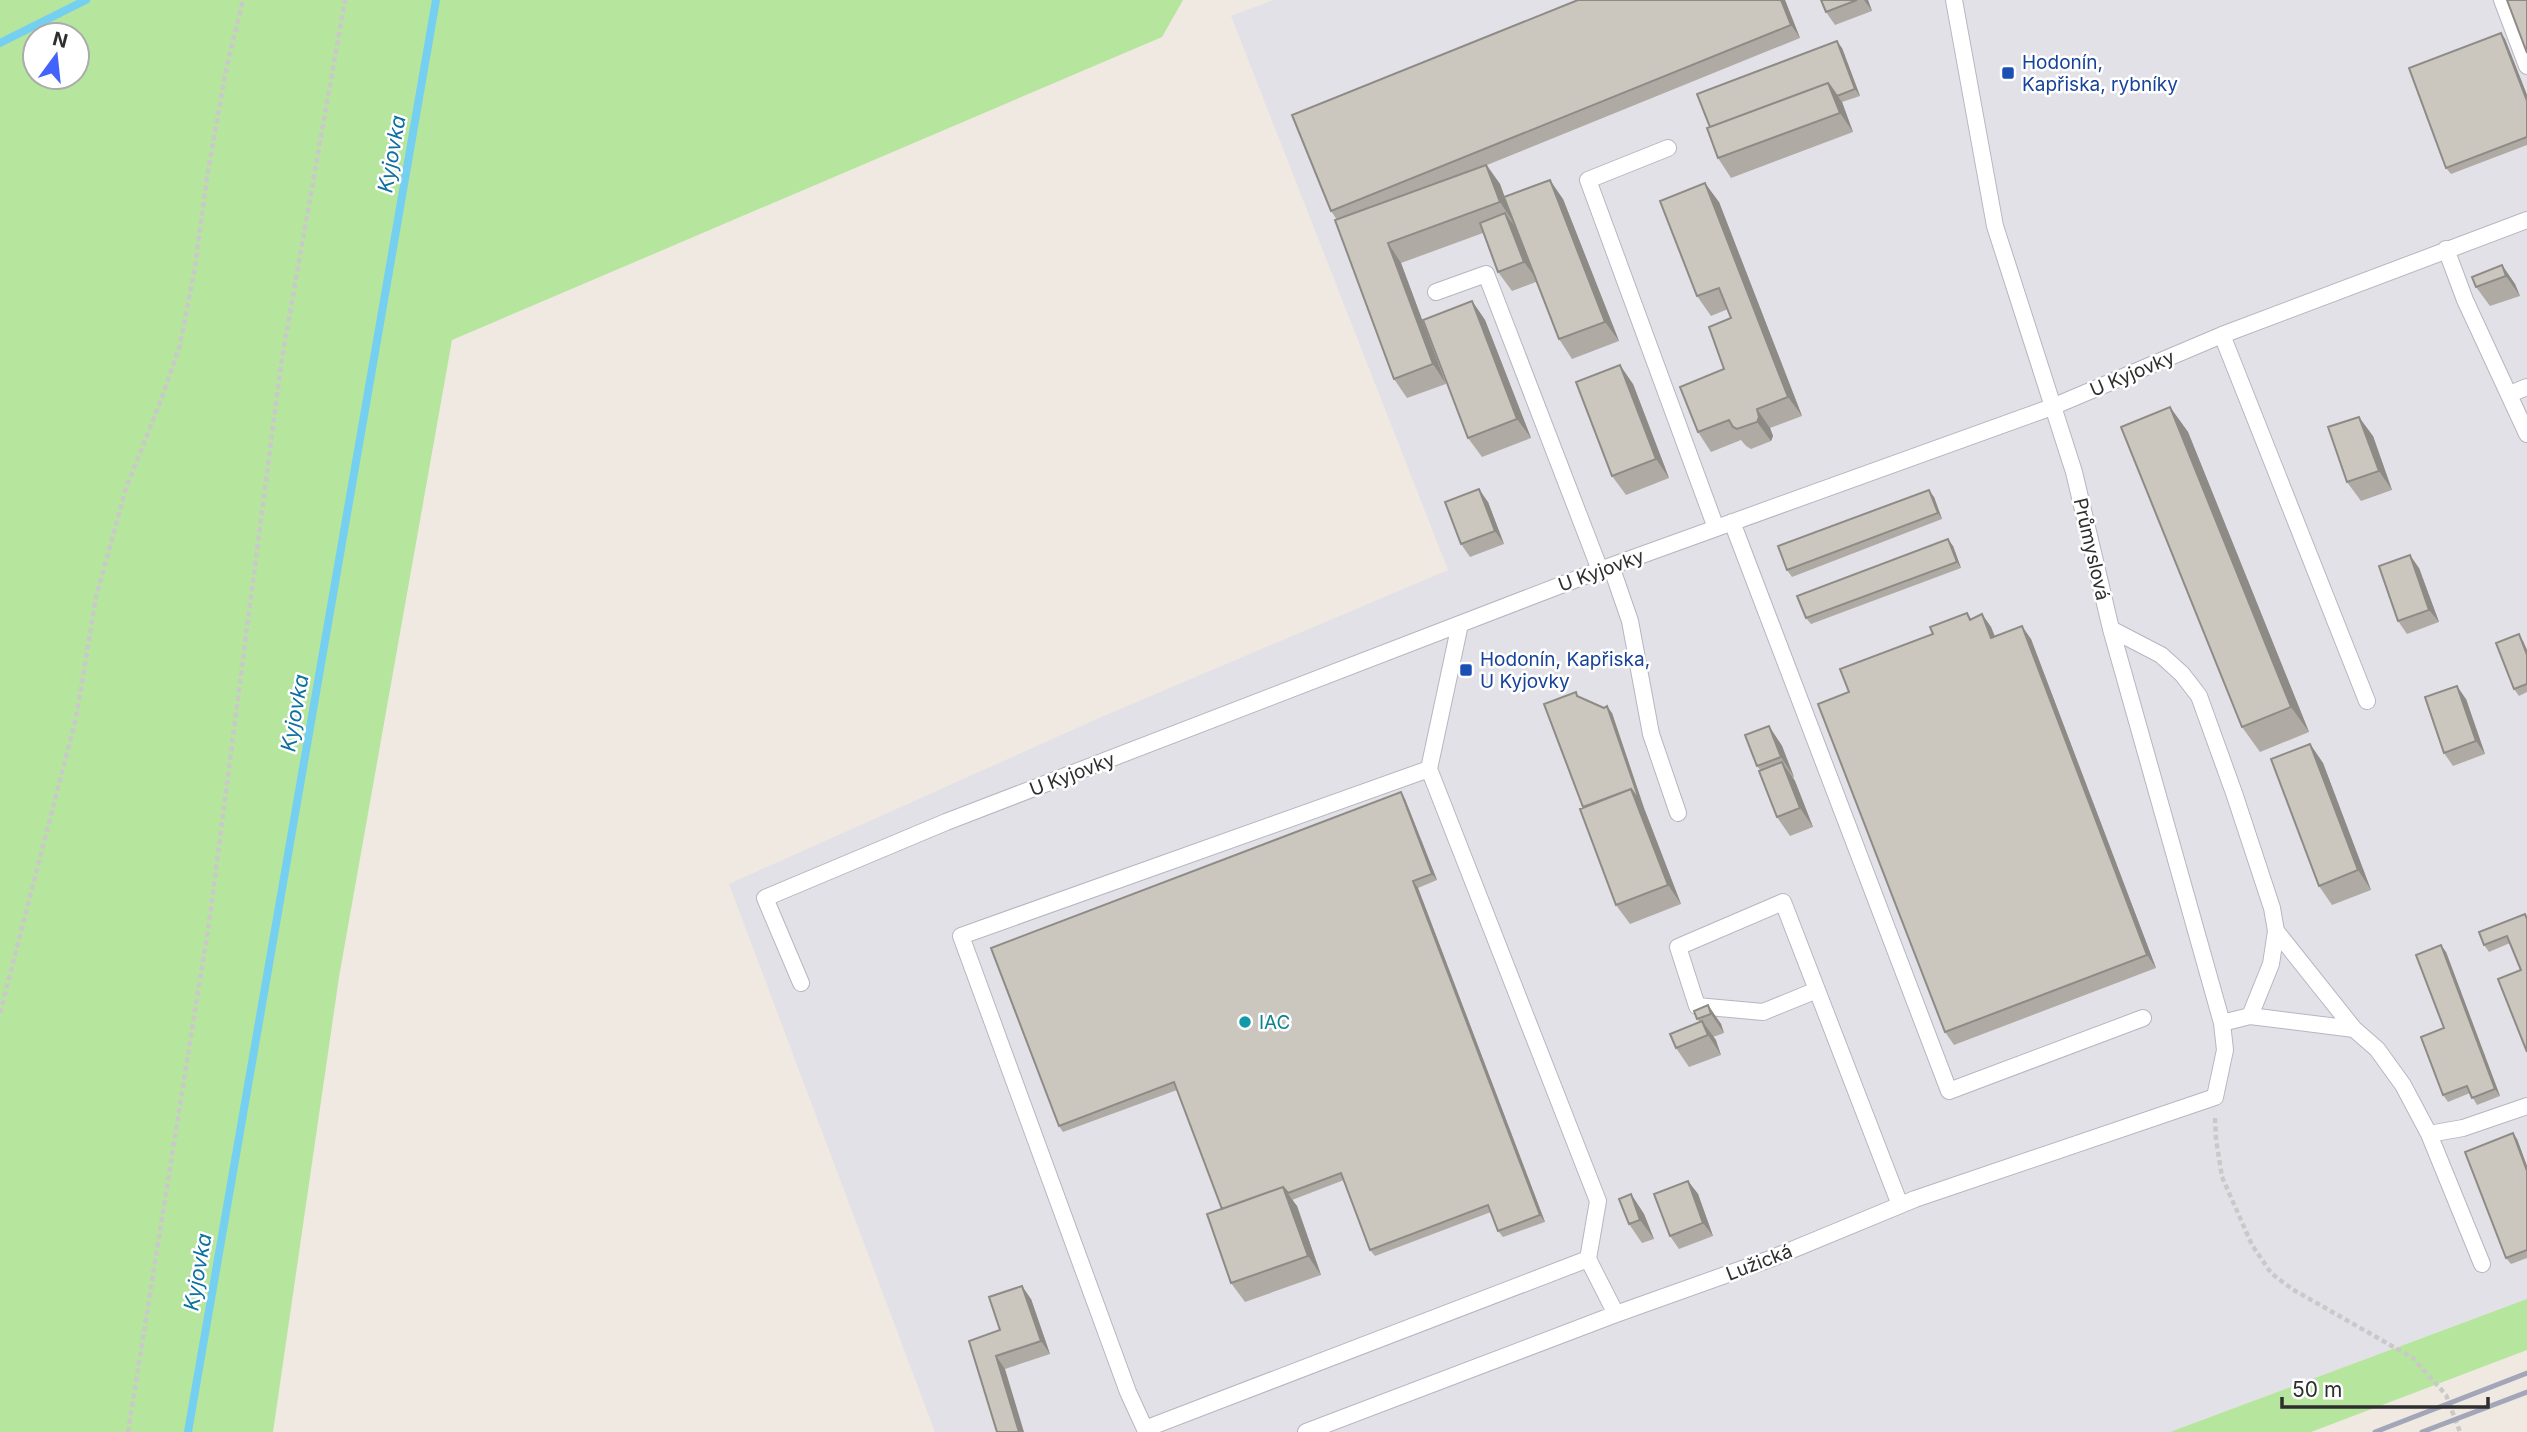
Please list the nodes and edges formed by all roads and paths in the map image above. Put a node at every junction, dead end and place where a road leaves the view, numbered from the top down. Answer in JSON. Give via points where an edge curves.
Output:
{"nodes":[{"id":1,"x":243,"y":0,"type":"edge"},
{"id":2,"x":345,"y":0,"type":"edge"},
{"id":3,"x":1954,"y":0,"type":"edge"},
{"id":4,"x":2502,"y":0,"type":"edge"},
{"id":5,"x":2527,"y":66,"type":"edge"},
{"id":6,"x":1668,"y":148,"type":"dead end"},
{"id":7,"x":2527,"y":220,"type":"edge"},
{"id":8,"x":2446,"y":249,"type":"junction"},
{"id":9,"x":1436,"y":292,"type":"dead end"},
{"id":10,"x":2222,"y":335,"type":"junction"},
{"id":11,"x":2527,"y":387,"type":"edge"},
{"id":12,"x":2510,"y":394,"type":"junction"},
{"id":13,"x":2052,"y":407,"type":"junction"},
{"id":14,"x":2527,"y":434,"type":"edge"},
{"id":15,"x":1724,"y":525,"type":"junction"},
{"id":16,"x":1605,"y":568,"type":"junction"},
{"id":17,"x":1460,"y":624,"type":"junction"},
{"id":18,"x":2111,"y":629,"type":"junction"},
{"id":19,"x":2367,"y":701,"type":"dead end"},
{"id":20,"x":1429,"y":769,"type":"junction"},
{"id":21,"x":1678,"y":813,"type":"dead end"},
{"id":22,"x":2276,"y":931,"type":"junction"},
{"id":23,"x":801,"y":983,"type":"dead end"},
{"id":24,"x":1817,"y":990,"type":"junction"},
{"id":25,"x":0,"y":1013,"type":"edge"},
{"id":26,"x":2250,"y":1016,"type":"junction"},
{"id":27,"x":2143,"y":1018,"type":"dead end"},
{"id":28,"x":2222,"y":1023,"type":"junction"},
{"id":29,"x":2354,"y":1029,"type":"junction"},
{"id":30,"x":2215,"y":1097,"type":"junction"},
{"id":31,"x":2527,"y":1106,"type":"edge"},
{"id":32,"x":2429,"y":1134,"type":"junction"},
{"id":33,"x":1900,"y":1205,"type":"junction"},
{"id":34,"x":1588,"y":1259,"type":"junction"},
{"id":35,"x":2482,"y":1264,"type":"dead end"},
{"id":36,"x":1616,"y":1314,"type":"junction"},
{"id":37,"x":128,"y":1432,"type":"edge"},
{"id":38,"x":1306,"y":1432,"type":"edge"},
{"id":39,"x":2460,"y":1432,"type":"edge"}],
"edges":[{"from":1,"to":25,"type":"path","via":[[207,177],[180,345],[122,500],[96,597],[76,718]]},
{"from":2,"to":37,"type":"path","via":[[281,364],[208,923]]},
{"from":3,"to":13,"type":"lane","name":"Průmyslová","via":[[1995,226]]},
{"from":4,"to":5,"type":"lane"},
{"from":6,"to":15,"type":"lane","via":[[1588,180]]},
{"from":7,"to":8,"type":"lane","name":"U Kyjovky"},
{"from":8,"to":10,"type":"lane","name":"U Kyjovky"},
{"from":8,"to":12,"type":"lane"},
{"from":9,"to":16,"type":"lane","via":[[1486,274]]},
{"from":10,"to":13,"type":"lane","name":"U Kyjovky"},
{"from":10,"to":19,"type":"lane"},
{"from":11,"to":12,"type":"lane"},
{"from":12,"to":14,"type":"lane"},
{"from":13,"to":15,"type":"lane","name":"U Kyjovky"},
{"from":13,"to":18,"type":"lane","name":"Průmyslová","via":[[2074,472]]},
{"from":15,"to":16,"type":"lane","name":"U Kyjovky"},
{"from":15,"to":27,"type":"lane","via":[[1949,1091]]},
{"from":16,"to":17,"type":"lane","name":"U Kyjovky"},
{"from":16,"to":21,"type":"lane","via":[[1630,621],[1651,734]]},
{"from":17,"to":20,"type":"lane"},
{"from":17,"to":23,"type":"lane","name":"U Kyjovky","via":[[946,822],[765,898]]},
{"from":18,"to":22,"type":"lane","via":[[2161,655],[2199,696]]},
{"from":18,"to":28,"type":"lane","name":"Průmyslová"},
{"from":20,"to":34,"type":"lane","via":[[1598,1201]]},
{"from":20,"to":34,"type":"lane","via":[[961,936],[1145,1429]]},
{"from":22,"to":26,"type":"lane","via":[[2271,964]]},
{"from":22,"to":29,"type":"lane"},
{"from":24,"to":24,"type":"lane","via":[[1783,902],[1678,947],[1697,1006],[1763,1012]]},
{"from":24,"to":33,"type":"lane"},
{"from":26,"to":28,"type":"lane"},
{"from":26,"to":29,"type":"lane"},
{"from":28,"to":30,"type":"lane","name":"Průmyslová","via":[[2225,1050]]},
{"from":29,"to":32,"type":"lane","via":[[2377,1049],[2403,1085]]},
{"from":30,"to":33,"type":"lane","name":"Lužická"},
{"from":30,"to":39,"type":"path","via":[[2222,1177],[2252,1245],[2271,1273],[2413,1358],[2446,1395]]},
{"from":31,"to":32,"type":"lane","via":[[2463,1128]]},
{"from":32,"to":35,"type":"lane"},
{"from":33,"to":36,"type":"lane","name":"Lužická","via":[[1770,1259]]},
{"from":34,"to":36,"type":"lane"},
{"from":36,"to":38,"type":"lane","name":"Lužická"}]}
